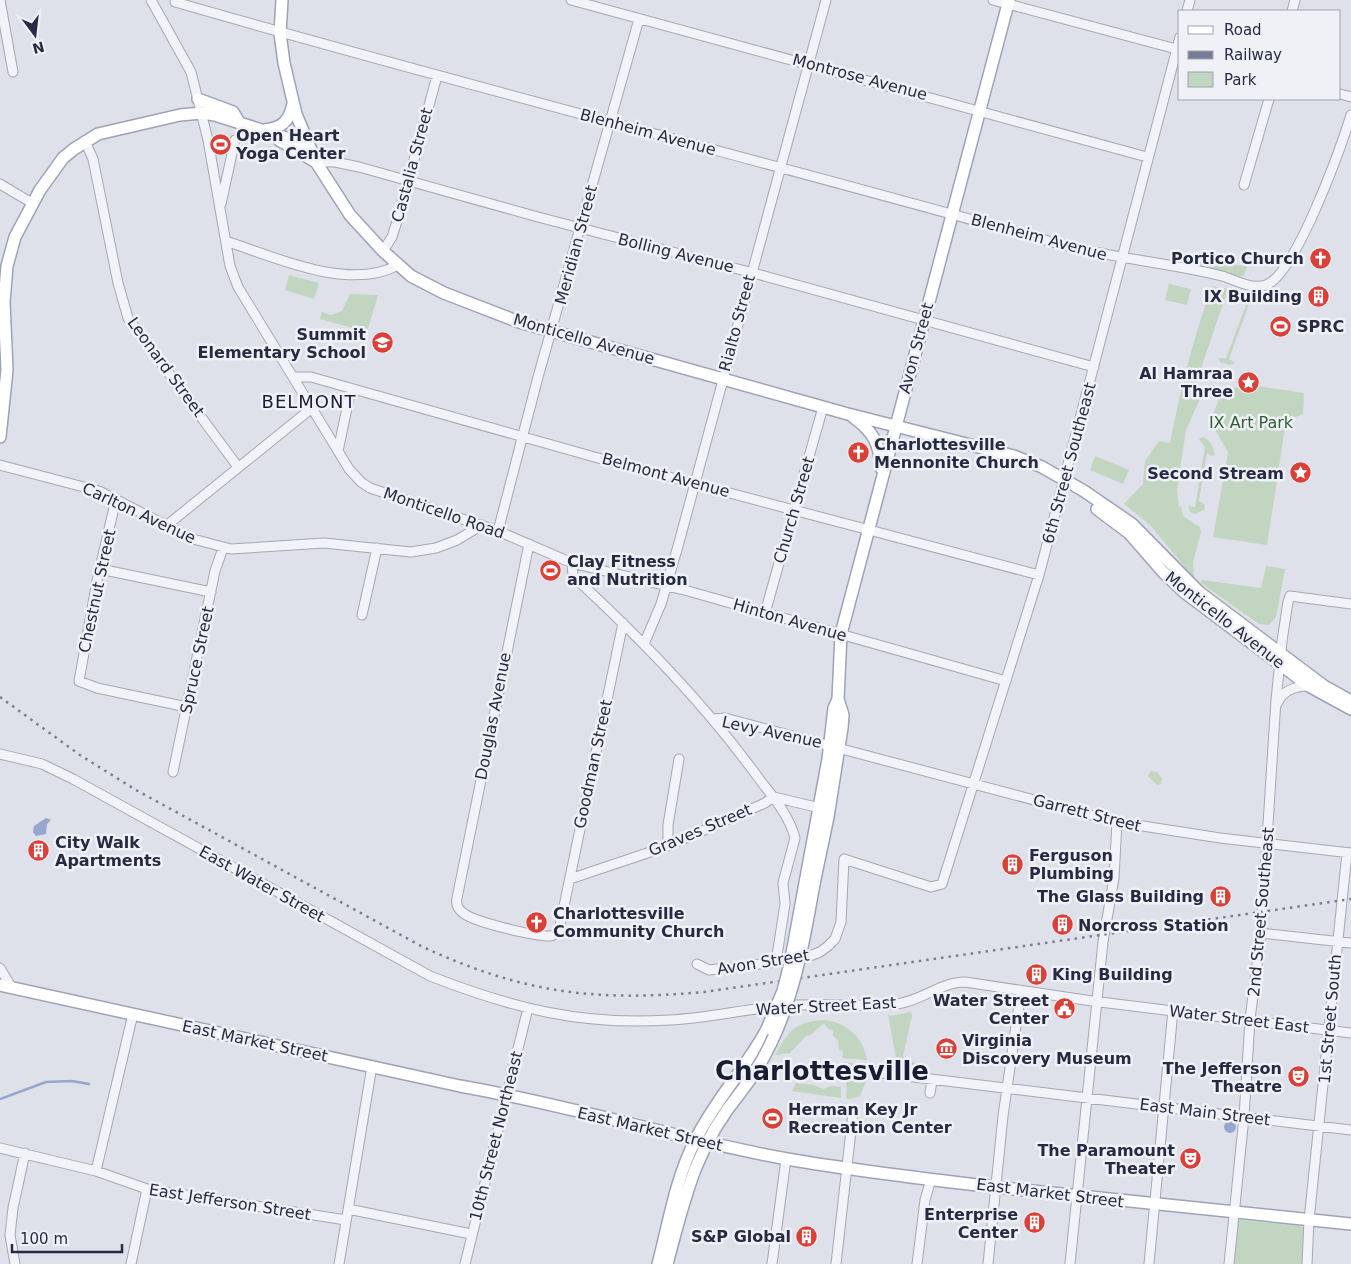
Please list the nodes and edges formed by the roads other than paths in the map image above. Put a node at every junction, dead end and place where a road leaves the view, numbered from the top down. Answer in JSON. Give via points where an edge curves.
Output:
{"nodes":[{"id":1,"x":0,"y":0,"type":"edge"},
{"id":2,"x":152,"y":0,"type":"edge"},
{"id":3,"x":282,"y":0,"type":"edge"},
{"id":4,"x":571,"y":0,"type":"edge"},
{"id":5,"x":826,"y":0,"type":"edge"},
{"id":6,"x":993,"y":0,"type":"edge"},
{"id":7,"x":175,"y":2,"type":"dead end"},
{"id":8,"x":1009,"y":2,"type":"edge"},
{"id":9,"x":639,"y":18,"type":"junction"},
{"id":10,"x":280,"y":33,"type":"junction"},
{"id":11,"x":1178,"y":50,"type":"edge"},
{"id":12,"x":808,"y":63,"type":"junction"},
{"id":13,"x":13,"y":72,"type":"dead end"},
{"id":14,"x":437,"y":76,"type":"junction"},
{"id":15,"x":198,"y":99,"type":"junction"},
{"id":16,"x":1268,"y":100,"type":"edge"},
{"id":17,"x":293,"y":103,"type":"junction"},
{"id":18,"x":979,"y":110,"type":"junction"},
{"id":19,"x":202,"y":113,"type":"junction"},
{"id":20,"x":1351,"y":115,"type":"edge"},
{"id":21,"x":239,"y":122,"type":"junction"},
{"id":22,"x":609,"y":122,"type":"junction"},
{"id":23,"x":262,"y":130,"type":"junction"},
{"id":24,"x":235,"y":140,"type":"dead end"},
{"id":25,"x":85,"y":141,"type":"junction"},
{"id":26,"x":308,"y":145,"type":"junction"},
{"id":27,"x":1148,"y":157,"type":"junction"},
{"id":28,"x":316,"y":162,"type":"junction"},
{"id":29,"x":781,"y":168,"type":"junction"},
{"id":30,"x":408,"y":182,"type":"junction"},
{"id":31,"x":0,"y":184,"type":"edge"},
{"id":32,"x":1244,"y":185,"type":"dead end"},
{"id":33,"x":32,"y":203,"type":"junction"},
{"id":34,"x":220,"y":209,"type":"junction"},
{"id":35,"x":952,"y":214,"type":"junction"},
{"id":36,"x":580,"y":228,"type":"junction"},
{"id":37,"x":226,"y":242,"type":"junction"},
{"id":38,"x":383,"y":251,"type":"junction"},
{"id":39,"x":1122,"y":258,"type":"junction"},
{"id":40,"x":398,"y":265,"type":"junction"},
{"id":41,"x":751,"y":272,"type":"junction"},
{"id":42,"x":923,"y":319,"type":"junction"},
{"id":43,"x":552,"y":331,"type":"junction"},
{"id":44,"x":1094,"y":367,"type":"junction"},
{"id":45,"x":293,"y":377,"type":"junction"},
{"id":46,"x":722,"y":377,"type":"junction"},
{"id":47,"x":352,"y":389,"type":"junction"},
{"id":48,"x":823,"y":407,"type":"junction"},
{"id":49,"x":312,"y":408,"type":"junction"},
{"id":50,"x":848,"y":414,"type":"junction"},
{"id":51,"x":896,"y":426,"type":"junction"},
{"id":52,"x":0,"y":437,"type":"edge"},
{"id":53,"x":524,"y":437,"type":"junction"},
{"id":54,"x":338,"y":451,"type":"junction"},
{"id":55,"x":0,"y":464,"type":"edge"},
{"id":56,"x":238,"y":468,"type":"junction"},
{"id":57,"x":881,"y":479,"type":"junction"},
{"id":58,"x":1064,"y":480,"type":"junction"},
{"id":59,"x":694,"y":483,"type":"junction"},
{"id":60,"x":116,"y":499,"type":"junction"},
{"id":61,"x":794,"y":510,"type":"junction"},
{"id":62,"x":482,"y":525,"type":"junction"},
{"id":63,"x":166,"y":526,"type":"junction"},
{"id":64,"x":868,"y":528,"type":"junction"},
{"id":65,"x":498,"y":531,"type":"junction"},
{"id":66,"x":530,"y":544,"type":"junction"},
{"id":67,"x":223,"y":548,"type":"junction"},
{"id":68,"x":378,"y":548,"type":"junction"},
{"id":69,"x":572,"y":563,"type":"junction"},
{"id":70,"x":100,"y":569,"type":"junction"},
{"id":71,"x":1039,"y":575,"type":"junction"},
{"id":72,"x":666,"y":586,"type":"junction"},
{"id":73,"x":211,"y":592,"type":"junction"},
{"id":74,"x":1351,"y":604,"type":"edge"},
{"id":75,"x":765,"y":613,"type":"junction"},
{"id":76,"x":362,"y":615,"type":"dead end"},
{"id":77,"x":623,"y":623,"type":"junction"},
{"id":78,"x":841,"y":634,"type":"junction"},
{"id":79,"x":644,"y":644,"type":"junction"},
{"id":80,"x":1280,"y":657,"type":"junction"},
{"id":81,"x":1006,"y":681,"type":"junction"},
{"id":82,"x":1309,"y":686,"type":"junction"},
{"id":83,"x":1351,"y":701,"type":"edge"},
{"id":84,"x":1276,"y":706,"type":"junction"},
{"id":85,"x":188,"y":707,"type":"junction"},
{"id":86,"x":1351,"y":709,"type":"edge"},
{"id":87,"x":714,"y":720,"type":"junction"},
{"id":88,"x":834,"y":745,"type":"junction"},
{"id":89,"x":0,"y":754,"type":"edge"},
{"id":90,"x":678,"y":759,"type":"dead end"},
{"id":91,"x":173,"y":772,"type":"dead end"},
{"id":92,"x":974,"y":783,"type":"junction"},
{"id":93,"x":774,"y":797,"type":"junction"},
{"id":94,"x":824,"y":809,"type":"junction"},
{"id":95,"x":1117,"y":822,"type":"junction"},
{"id":96,"x":1266,"y":843,"type":"junction"},
{"id":97,"x":668,"y":846,"type":"junction"},
{"id":98,"x":1349,"y":853,"type":"edge"},
{"id":99,"x":844,"y":859,"type":"joint"},
{"id":100,"x":570,"y":878,"type":"junction"},
{"id":101,"x":810,"y":884,"type":"junction"},
{"id":102,"x":564,"y":905,"type":"joint"},
{"id":103,"x":1261,"y":933,"type":"junction"},
{"id":104,"x":1337,"y":941,"type":"junction"},
{"id":105,"x":1351,"y":943,"type":"edge"},
{"id":106,"x":776,"y":962,"type":"junction"},
{"id":107,"x":697,"y":964,"type":"dead end"},
{"id":108,"x":0,"y":968,"type":"edge"},
{"id":109,"x":6,"y":986,"type":"edge"},
{"id":110,"x":1021,"y":991,"type":"junction"},
{"id":111,"x":1097,"y":1001,"type":"junction"},
{"id":112,"x":528,"y":1008,"type":"junction"},
{"id":113,"x":1173,"y":1010,"type":"junction"},
{"id":114,"x":133,"y":1014,"type":"junction"},
{"id":115,"x":1250,"y":1019,"type":"junction"},
{"id":116,"x":1328,"y":1030,"type":"junction"},
{"id":117,"x":1351,"y":1033,"type":"edge"},
{"id":118,"x":372,"y":1066,"type":"junction"},
{"id":119,"x":873,"y":1072,"type":"dead end"},
{"id":120,"x":932,"y":1080,"type":"junction"},
{"id":121,"x":1087,"y":1087,"type":"dead end"},
{"id":122,"x":1008,"y":1089,"type":"junction"},
{"id":123,"x":930,"y":1093,"type":"dead end"},
{"id":124,"x":508,"y":1094,"type":"junction"},
{"id":125,"x":1086,"y":1097,"type":"junction"},
{"id":126,"x":1164,"y":1108,"type":"junction"},
{"id":127,"x":1084,"y":1109,"type":"dead end"},
{"id":128,"x":853,"y":1113,"type":"dead end"},
{"id":129,"x":1244,"y":1117,"type":"junction"},
{"id":130,"x":1320,"y":1126,"type":"junction"},
{"id":131,"x":1351,"y":1130,"type":"edge"},
{"id":132,"x":700,"y":1141,"type":"junction"},
{"id":133,"x":0,"y":1148,"type":"edge"},
{"id":134,"x":25,"y":1153,"type":"junction"},
{"id":135,"x":786,"y":1159,"type":"junction"},
{"id":136,"x":846,"y":1169,"type":"junction"},
{"id":137,"x":96,"y":1171,"type":"junction"},
{"id":138,"x":931,"y":1180,"type":"junction"},
{"id":139,"x":996,"y":1187,"type":"junction"},
{"id":140,"x":147,"y":1189,"type":"junction"},
{"id":141,"x":1077,"y":1197,"type":"junction"},
{"id":142,"x":1154,"y":1205,"type":"junction"},
{"id":143,"x":348,"y":1209,"type":"junction"},
{"id":144,"x":1234,"y":1213,"type":"junction"},
{"id":145,"x":346,"y":1220,"type":"junction"},
{"id":146,"x":1309,"y":1220,"type":"junction"},
{"id":147,"x":1351,"y":1224,"type":"edge"},
{"id":148,"x":471,"y":1234,"type":"junction"},
{"id":149,"x":15,"y":1264,"type":"edge"},
{"id":150,"x":131,"y":1264,"type":"edge"},
{"id":151,"x":339,"y":1264,"type":"edge"},
{"id":152,"x":468,"y":1264,"type":"edge"},
{"id":153,"x":658,"y":1264,"type":"edge"},
{"id":154,"x":667,"y":1264,"type":"edge"},
{"id":155,"x":772,"y":1264,"type":"edge"},
{"id":156,"x":836,"y":1264,"type":"edge"},
{"id":157,"x":917,"y":1264,"type":"edge"},
{"id":158,"x":988,"y":1264,"type":"edge"},
{"id":159,"x":1070,"y":1264,"type":"edge"},
{"id":160,"x":1149,"y":1264,"type":"edge"},
{"id":161,"x":1229,"y":1264,"type":"edge"},
{"id":162,"x":1307,"y":1264,"type":"edge"}],
"edges":[{"from":1,"to":13,"type":"street"},
{"from":2,"to":15,"type":"street","name":"Monticello Road","via":[[187,60]]},
{"from":3,"to":10,"type":"main road","name":"Monticello Avenue"},
{"from":4,"to":9,"type":"street","name":"Montrose Avenue"},
{"from":5,"to":12,"type":"street","name":"Rialto Street"},
{"from":6,"to":8,"type":"street"},
{"from":7,"to":10,"type":"street","name":"Blenheim Avenue"},
{"from":8,"to":11,"type":"street"},
{"from":8,"to":18,"type":"main road","name":"Avon Street"},
{"from":9,"to":12,"type":"street","name":"Montrose Avenue"},
{"from":9,"to":22,"type":"street","name":"Meridian Street"},
{"from":10,"to":14,"type":"street","name":"Blenheim Avenue"},
{"from":10,"to":17,"type":"main road","name":"Monticello Avenue"},
{"from":11,"to":27,"type":"street","name":"6th Street Southeast"},
{"from":12,"to":18,"type":"street","name":"Montrose Avenue"},
{"from":12,"to":29,"type":"street","name":"Rialto Street"},
{"from":14,"to":22,"type":"street","name":"Blenheim Avenue"},
{"from":14,"to":30,"type":"street","name":"Castalia Street"},
{"from":15,"to":19,"type":"street","name":"Monticello Road"},
{"from":15,"to":21,"type":"main road","via":[[233,112]]},
{"from":16,"to":32,"type":"street"},
{"from":17,"to":23,"type":"main road","via":[[285,124]]},
{"from":17,"to":26,"type":"main road","name":"Monticello Avenue"},
{"from":18,"to":27,"type":"street","name":"Montrose Avenue"},
{"from":18,"to":35,"type":"main road","name":"Avon Street"},
{"from":19,"to":21,"type":"main road","name":"Bolling Avenue"},
{"from":19,"to":25,"type":"main road","via":[[114,129]]},
{"from":19,"to":34,"type":"street","name":"Monticello Road"},
{"from":20,"to":39,"type":"street","via":[[1306,229],[1292,256],[1270,283],[1252,286],[1207,272]]},
{"from":21,"to":23,"type":"main road","name":"Bolling Avenue"},
{"from":22,"to":29,"type":"street","name":"Blenheim Avenue"},
{"from":22,"to":36,"type":"street","name":"Meridian Street"},
{"from":23,"to":26,"type":"main road","name":"Bolling Avenue"},
{"from":23,"to":28,"type":"main road","name":"Bolling Avenue"},
{"from":24,"to":34,"type":"street"},
{"from":25,"to":33,"type":"main road","via":[[58,163]]},
{"from":25,"to":56,"type":"street","name":"Leonard Street","via":[[93,159],[128,318]]},
{"from":26,"to":28,"type":"main road","name":"Monticello Avenue"},
{"from":27,"to":39,"type":"street","name":"6th Street Southeast"},
{"from":28,"to":30,"type":"street","name":"Bolling Avenue","via":[[359,167]]},
{"from":28,"to":38,"type":"main road","name":"Monticello Avenue","via":[[350,215]]},
{"from":29,"to":35,"type":"street","name":"Blenheim Avenue"},
{"from":29,"to":41,"type":"street","name":"Rialto Street"},
{"from":30,"to":36,"type":"street","name":"Bolling Avenue"},
{"from":30,"to":38,"type":"street","name":"Castalia Street","via":[[392,237]]},
{"from":31,"to":33,"type":"street"},
{"from":33,"to":52,"type":"main road","via":[[15,237],[7,266],[4,302],[7,370]]},
{"from":34,"to":37,"type":"street","name":"Monticello Road"},
{"from":35,"to":39,"type":"street","name":"Blenheim Avenue","via":[[1084,251]]},
{"from":35,"to":42,"type":"main road","name":"Avon Street"},
{"from":36,"to":41,"type":"street","name":"Bolling Avenue"},
{"from":36,"to":43,"type":"street","name":"Meridian Street"},
{"from":37,"to":40,"type":"street","via":[[336,274],[368,275]]},
{"from":37,"to":45,"type":"street","name":"Monticello Road","via":[[238,287]]},
{"from":38,"to":40,"type":"main road","name":"Monticello Avenue"},
{"from":39,"to":44,"type":"street","name":"6th Street Southeast"},
{"from":40,"to":43,"type":"main road","name":"Monticello Avenue","via":[[444,293],[496,314]]},
{"from":41,"to":42,"type":"street","name":"Bolling Avenue"},
{"from":41,"to":46,"type":"street","name":"Rialto Street"},
{"from":42,"to":44,"type":"street","name":"Bolling Avenue"},
{"from":42,"to":51,"type":"main road","name":"Avon Street"},
{"from":43,"to":46,"type":"main road","name":"Monticello Avenue"},
{"from":43,"to":53,"type":"street","name":"Meridian Street"},
{"from":44,"to":58,"type":"street","name":"6th Street Southeast"},
{"from":45,"to":47,"type":"street","name":"Belmont Avenue","via":[[311,377]]},
{"from":45,"to":49,"type":"street","name":"Monticello Road"},
{"from":46,"to":48,"type":"main road","name":"Monticello Avenue"},
{"from":46,"to":59,"type":"street","name":"Rialto Street"},
{"from":47,"to":53,"type":"street","name":"Belmont Avenue"},
{"from":47,"to":54,"type":"street"},
{"from":48,"to":50,"type":"main road","name":"Monticello Avenue"},
{"from":48,"to":61,"type":"street","name":"Church Street"},
{"from":49,"to":54,"type":"street","name":"Monticello Road"},
{"from":49,"to":56,"type":"street"},
{"from":50,"to":51,"type":"main road","name":"Monticello Avenue"},
{"from":50,"to":57,"type":"main road","via":[[864,424],[874,437],[880,455]]},
{"from":51,"to":57,"type":"main road","name":"Avon Street"},
{"from":51,"to":58,"type":"main road","name":"Monticello Avenue","via":[[1014,456]]},
{"from":53,"to":59,"type":"street","name":"Belmont Avenue"},
{"from":53,"to":65,"type":"street","name":"Meridian Street"},
{"from":54,"to":62,"type":"street","name":"Monticello Road","via":[[354,476],[370,488]]},
{"from":55,"to":60,"type":"street","name":"Carlton Avenue","via":[[84,486]]},
{"from":56,"to":63,"type":"street"},
{"from":57,"to":64,"type":"main road","name":"Avon Street"},
{"from":58,"to":71,"type":"street","name":"6th Street Southeast"},
{"from":58,"to":80,"type":"main road","name":"Monticello Avenue","via":[[1132,524],[1187,582]]},
{"from":59,"to":61,"type":"street","name":"Belmont Avenue"},
{"from":59,"to":72,"type":"street","name":"Rialto Street"},
{"from":60,"to":63,"type":"street","name":"Carlton Avenue"},
{"from":60,"to":70,"type":"street","name":"Chestnut Street"},
{"from":61,"to":64,"type":"street","name":"Belmont Avenue"},
{"from":61,"to":75,"type":"street","name":"Church Street"},
{"from":62,"to":65,"type":"street","name":"Monticello Road"},
{"from":62,"to":68,"type":"street","name":"Carlton Avenue","via":[[457,540],[424,551]]},
{"from":63,"to":67,"type":"street","name":"Carlton Avenue"},
{"from":64,"to":71,"type":"street","name":"Belmont Avenue"},
{"from":64,"to":78,"type":"main road","name":"Avon Street"},
{"from":65,"to":66,"type":"street","name":"Monticello Road"},
{"from":66,"to":69,"type":"street","name":"Monticello Road"},
{"from":66,"to":102,"type":"street","name":"Douglas Avenue","via":[[457,905],[465,915],[550,936],[556,933]]},
{"from":67,"to":68,"type":"street","name":"Carlton Avenue","via":[[324,543]]},
{"from":67,"to":73,"type":"street","name":"Spruce Street"},
{"from":68,"to":76,"type":"street"},
{"from":69,"to":72,"type":"street","name":"Hinton Avenue"},
{"from":69,"to":77,"type":"street","via":[[573,576]]},
{"from":70,"to":73,"type":"street"},
{"from":70,"to":85,"type":"street","name":"Chestnut Street","via":[[80,683]]},
{"from":71,"to":81,"type":"street","name":"6th Street Southeast"},
{"from":72,"to":75,"type":"street","name":"Hinton Avenue"},
{"from":72,"to":79,"type":"street","name":"Rialto Street"},
{"from":73,"to":85,"type":"street","name":"Spruce Street"},
{"from":74,"to":80,"type":"street","name":"2nd Street Southeast","via":[[1290,596]]},
{"from":75,"to":78,"type":"street","name":"Hinton Avenue"},
{"from":77,"to":79,"type":"street"},
{"from":77,"to":100,"type":"street","name":"Goodman Street"},
{"from":78,"to":81,"type":"street","name":"Hinton Avenue"},
{"from":78,"to":88,"type":"main road","name":"Avon Street"},
{"from":79,"to":87,"type":"street"},
{"from":80,"to":82,"type":"main road","name":"Monticello Avenue"},
{"from":80,"to":83,"type":"main road","name":"Monticello Avenue"},
{"from":80,"to":84,"type":"street","name":"2nd Street Southeast"},
{"from":81,"to":92,"type":"street","name":"6th Street Southeast"},
{"from":82,"to":84,"type":"street","via":[[1287,691]]},
{"from":82,"to":86,"type":"main road","name":"Monticello Avenue"},
{"from":84,"to":96,"type":"street","name":"2nd Street Southeast"},
{"from":85,"to":91,"type":"street","name":"Spruce Street"},
{"from":87,"to":88,"type":"street","name":"Levy Avenue","via":[[725,718]]},
{"from":87,"to":93,"type":"street"},
{"from":88,"to":92,"type":"street","name":"Garrett Street"},
{"from":88,"to":94,"type":"main road","name":"Avon Street"},
{"from":89,"to":112,"type":"street","name":"East Water Street","via":[[42,764],[424,972],[469,991]]},
{"from":90,"to":97,"type":"street"},
{"from":92,"to":95,"type":"street","name":"Garrett Street"},
{"from":92,"to":99,"type":"street","name":"6th Street Southeast","via":[[942,884],[931,887]]},
{"from":93,"to":94,"type":"street"},
{"from":93,"to":97,"type":"street","name":"Graves Street"},
{"from":93,"to":106,"type":"street","via":[[795,838],[783,883],[785,904]]},
{"from":94,"to":101,"type":"main road","name":"Avon Street"},
{"from":95,"to":96,"type":"street","name":"Garrett Street"},
{"from":95,"to":111,"type":"street","via":[[1114,878],[1104,932]]},
{"from":96,"to":98,"type":"street","name":"Garrett Street"},
{"from":96,"to":103,"type":"street","name":"2nd Street Southeast"},
{"from":97,"to":100,"type":"street","name":"Graves Street"},
{"from":98,"to":104,"type":"street","name":"1st Street South"},
{"from":99,"to":106,"type":"street","name":"Avon Street","via":[[842,913],[835,938],[811,956]]},
{"from":100,"to":102,"type":"street","name":"Goodman Street"},
{"from":101,"to":132,"type":"main road","bridge":true,"via":[[782,991],[756,1048],[708,1116]]},
{"from":101,"to":132,"type":"main road","bridge":true,"via":[[799,967],[775,1037],[751,1079]]},
{"from":103,"to":104,"type":"street"},
{"from":103,"to":115,"type":"street","name":"2nd Street Southeast"},
{"from":104,"to":105,"type":"street"},
{"from":104,"to":116,"type":"street","name":"1st Street South"},
{"from":106,"to":107,"type":"street","name":"Avon Street","via":[[709,970]]},
{"from":108,"to":109,"type":"street"},
{"from":109,"to":114,"type":"main road","name":"East Market Street"},
{"from":110,"to":111,"type":"street","name":"Water Street East"},
{"from":110,"to":112,"type":"street","name":"Water Street East","via":[[958,982],[900,1004],[785,1006],[641,1022],[561,1016]]},
{"from":110,"to":122,"type":"street"},
{"from":111,"to":113,"type":"street","name":"Water Street East"},
{"from":111,"to":125,"type":"street"},
{"from":112,"to":124,"type":"street","name":"10th Street Northeast"},
{"from":113,"to":115,"type":"street","name":"Water Street East"},
{"from":113,"to":126,"type":"street"},
{"from":114,"to":118,"type":"main road","name":"East Market Street"},
{"from":114,"to":137,"type":"street"},
{"from":115,"to":116,"type":"street","name":"Water Street East"},
{"from":115,"to":129,"type":"street","name":"2nd Street Southeast"},
{"from":116,"to":117,"type":"street","name":"Water Street East"},
{"from":116,"to":130,"type":"street","name":"1st Street South"},
{"from":118,"to":124,"type":"main road","name":"East Market Street"},
{"from":118,"to":143,"type":"street"},
{"from":119,"to":120,"type":"street","name":"East Main Street"},
{"from":120,"to":122,"type":"street","name":"East Main Street"},
{"from":120,"to":123,"type":"street"},
{"from":121,"to":125,"type":"street"},
{"from":122,"to":125,"type":"street","name":"East Main Street"},
{"from":122,"to":139,"type":"street"},
{"from":124,"to":132,"type":"main road","name":"East Market Street"},
{"from":124,"to":148,"type":"street","name":"10th Street Northeast"},
{"from":125,"to":126,"type":"street","name":"East Main Street"},
{"from":125,"to":127,"type":"street"},
{"from":125,"to":141,"type":"street"},
{"from":126,"to":129,"type":"street","name":"East Main Street"},
{"from":126,"to":142,"type":"street"},
{"from":128,"to":136,"type":"street"},
{"from":129,"to":130,"type":"street","name":"East Main Street"},
{"from":129,"to":144,"type":"street","name":"2nd Street Southeast"},
{"from":130,"to":131,"type":"street","name":"East Main Street"},
{"from":130,"to":146,"type":"street","name":"1st Street South"},
{"from":132,"to":135,"type":"main road","name":"East Market Street"},
{"from":132,"to":153,"type":"main road","via":[[680,1179]]},
{"from":132,"to":154,"type":"main road"},
{"from":133,"to":134,"type":"street","name":"East Jefferson Street"},
{"from":134,"to":137,"type":"street","name":"East Jefferson Street"},
{"from":134,"to":149,"type":"street","via":[[10,1235]]},
{"from":135,"to":136,"type":"main road","name":"East Market Street"},
{"from":135,"to":155,"type":"street"},
{"from":136,"to":138,"type":"main road","name":"East Market Street"},
{"from":136,"to":156,"type":"street"},
{"from":137,"to":140,"type":"street","name":"East Jefferson Street"},
{"from":138,"to":139,"type":"main road","name":"East Market Street"},
{"from":138,"to":157,"type":"street","via":[[925,1200]]},
{"from":139,"to":141,"type":"main road","name":"East Market Street"},
{"from":139,"to":158,"type":"street"},
{"from":140,"to":145,"type":"street","name":"East Jefferson Street"},
{"from":140,"to":150,"type":"street"},
{"from":141,"to":142,"type":"main road","name":"East Market Street"},
{"from":141,"to":159,"type":"street"},
{"from":142,"to":144,"type":"main road","name":"East Market Street"},
{"from":142,"to":160,"type":"street"},
{"from":143,"to":145,"type":"street"},
{"from":143,"to":148,"type":"street"},
{"from":144,"to":146,"type":"main road","name":"East Market Street"},
{"from":144,"to":161,"type":"street","name":"2nd Street Southeast"},
{"from":145,"to":151,"type":"street"},
{"from":146,"to":147,"type":"main road","name":"East Market Street"},
{"from":146,"to":162,"type":"street","name":"1st Street South"},
{"from":148,"to":152,"type":"street","name":"10th Street Northeast"}]}
